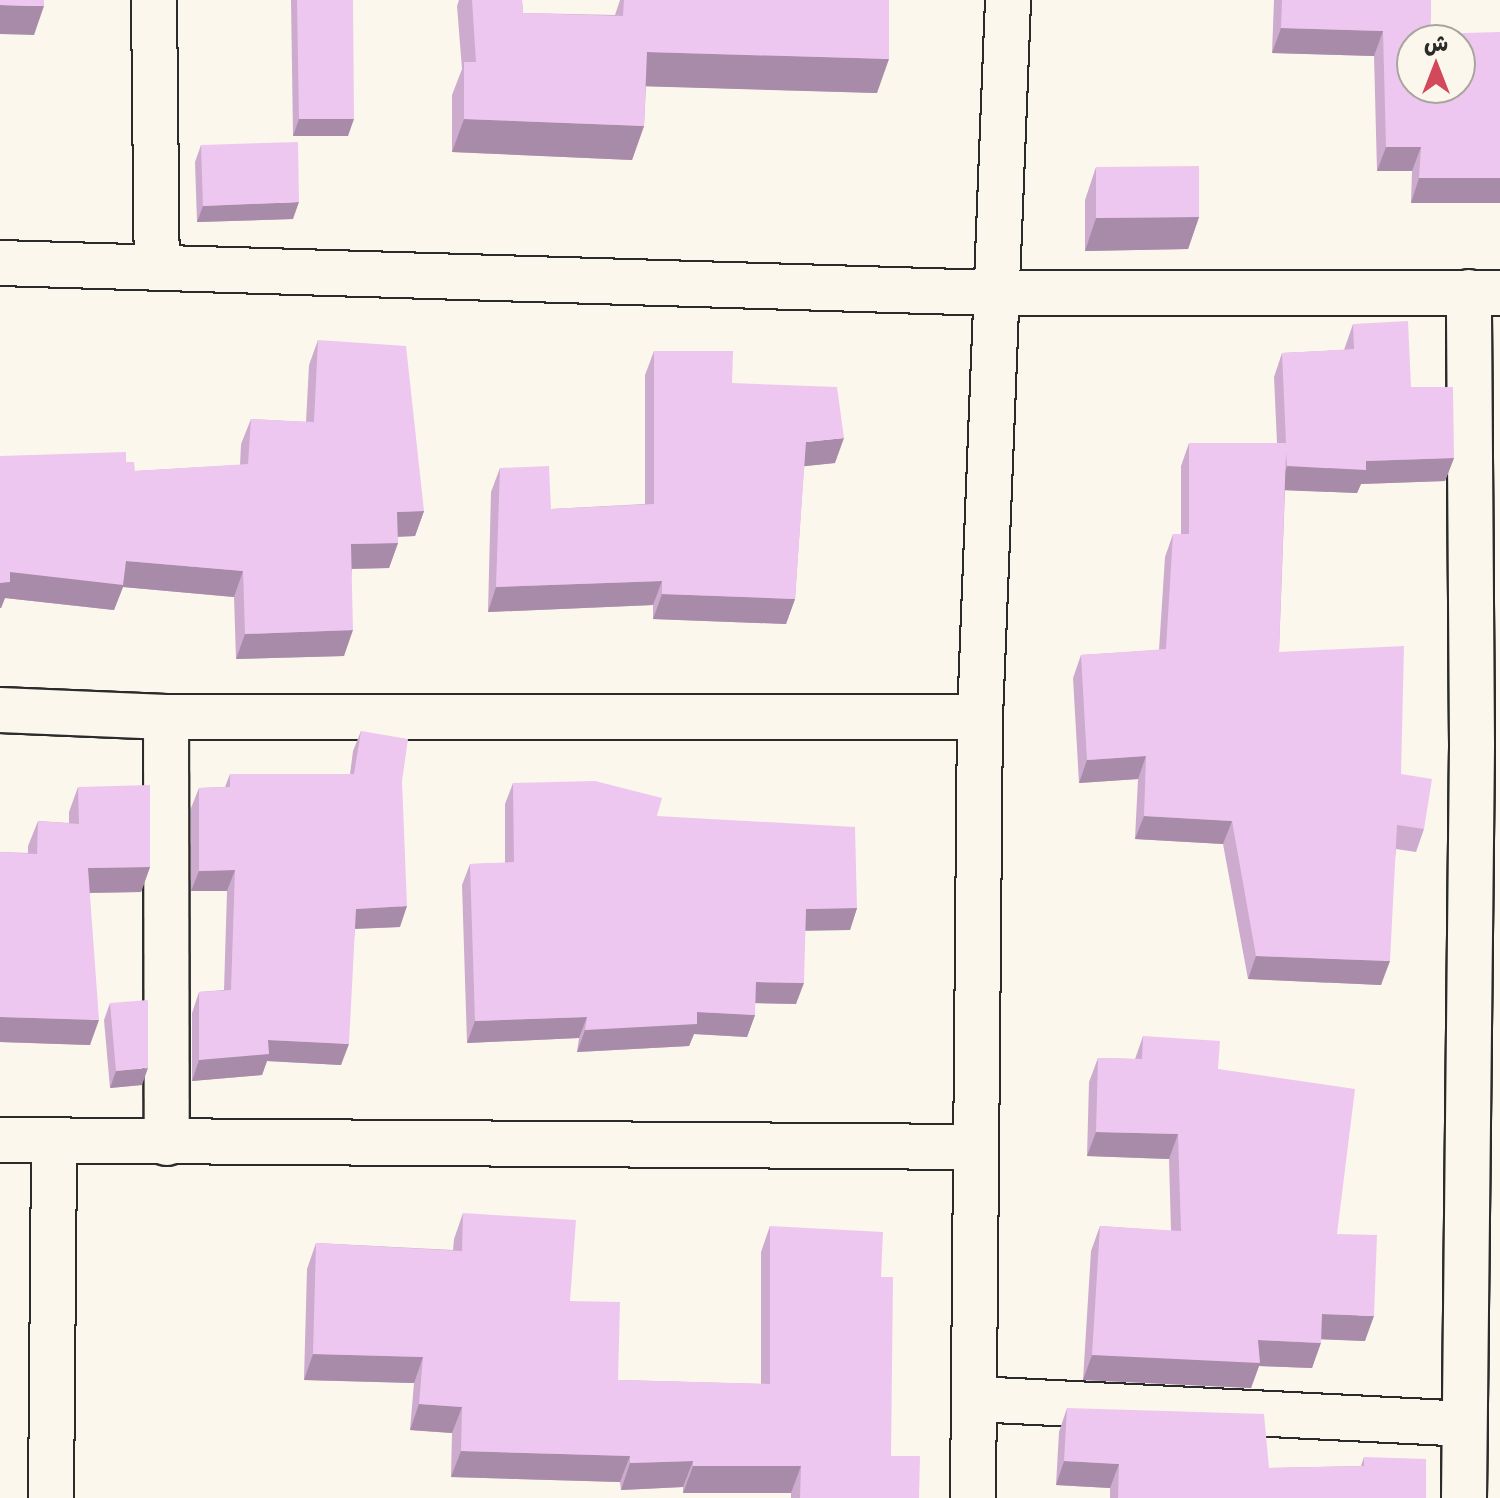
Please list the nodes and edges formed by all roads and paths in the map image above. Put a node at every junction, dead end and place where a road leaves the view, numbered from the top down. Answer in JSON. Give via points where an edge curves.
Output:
{"nodes":[{"id":1,"x":154,"y":0,"type":"edge"},
{"id":2,"x":1008,"y":0,"type":"edge"},
{"id":3,"x":0,"y":263,"type":"edge"},
{"id":4,"x":157,"y":266,"type":"junction"},
{"id":5,"x":1485,"y":292,"type":"edge"},
{"id":6,"x":995,"y":293,"type":"junction"},
{"id":7,"x":0,"y":710,"type":"edge"},
{"id":8,"x":166,"y":717,"type":"junction"},
{"id":9,"x":980,"y":717,"type":"junction"},
{"id":10,"x":1486,"y":744,"type":"edge"},
{"id":11,"x":0,"y":1140,"type":"edge"},
{"id":12,"x":54,"y":1141,"type":"junction"},
{"id":13,"x":167,"y":1143,"type":"junction"},
{"id":14,"x":974,"y":1147,"type":"junction"},
{"id":15,"x":1482,"y":1183,"type":"edge"},
{"id":16,"x":975,"y":1399,"type":"junction"},
{"id":17,"x":1463,"y":1424,"type":"junction"},
{"id":18,"x":51,"y":1498,"type":"edge"},
{"id":19,"x":973,"y":1498,"type":"edge"},
{"id":20,"x":1464,"y":1498,"type":"edge"}],
"edges":[{"from":1,"to":4,"type":"street"},
{"from":2,"to":6,"type":"street","via":[[1006,136]]},
{"from":3,"to":4,"type":"street"},
{"from":4,"to":6,"type":"street"},
{"from":5,"to":6,"type":"street"},
{"from":5,"to":10,"type":"street"},
{"from":6,"to":9,"type":"street"},
{"from":7,"to":8,"type":"street"},
{"from":8,"to":9,"type":"street"},
{"from":8,"to":13,"type":"street"},
{"from":9,"to":14,"type":"street"},
{"from":10,"to":15,"type":"street"},
{"from":11,"to":12,"type":"street"},
{"from":12,"to":13,"type":"street"},
{"from":12,"to":18,"type":"street"},
{"from":13,"to":14,"type":"street"},
{"from":14,"to":16,"type":"street"},
{"from":15,"to":17,"type":"street"},
{"from":16,"to":17,"type":"street"},
{"from":16,"to":19,"type":"street"},
{"from":17,"to":20,"type":"street"}]}
